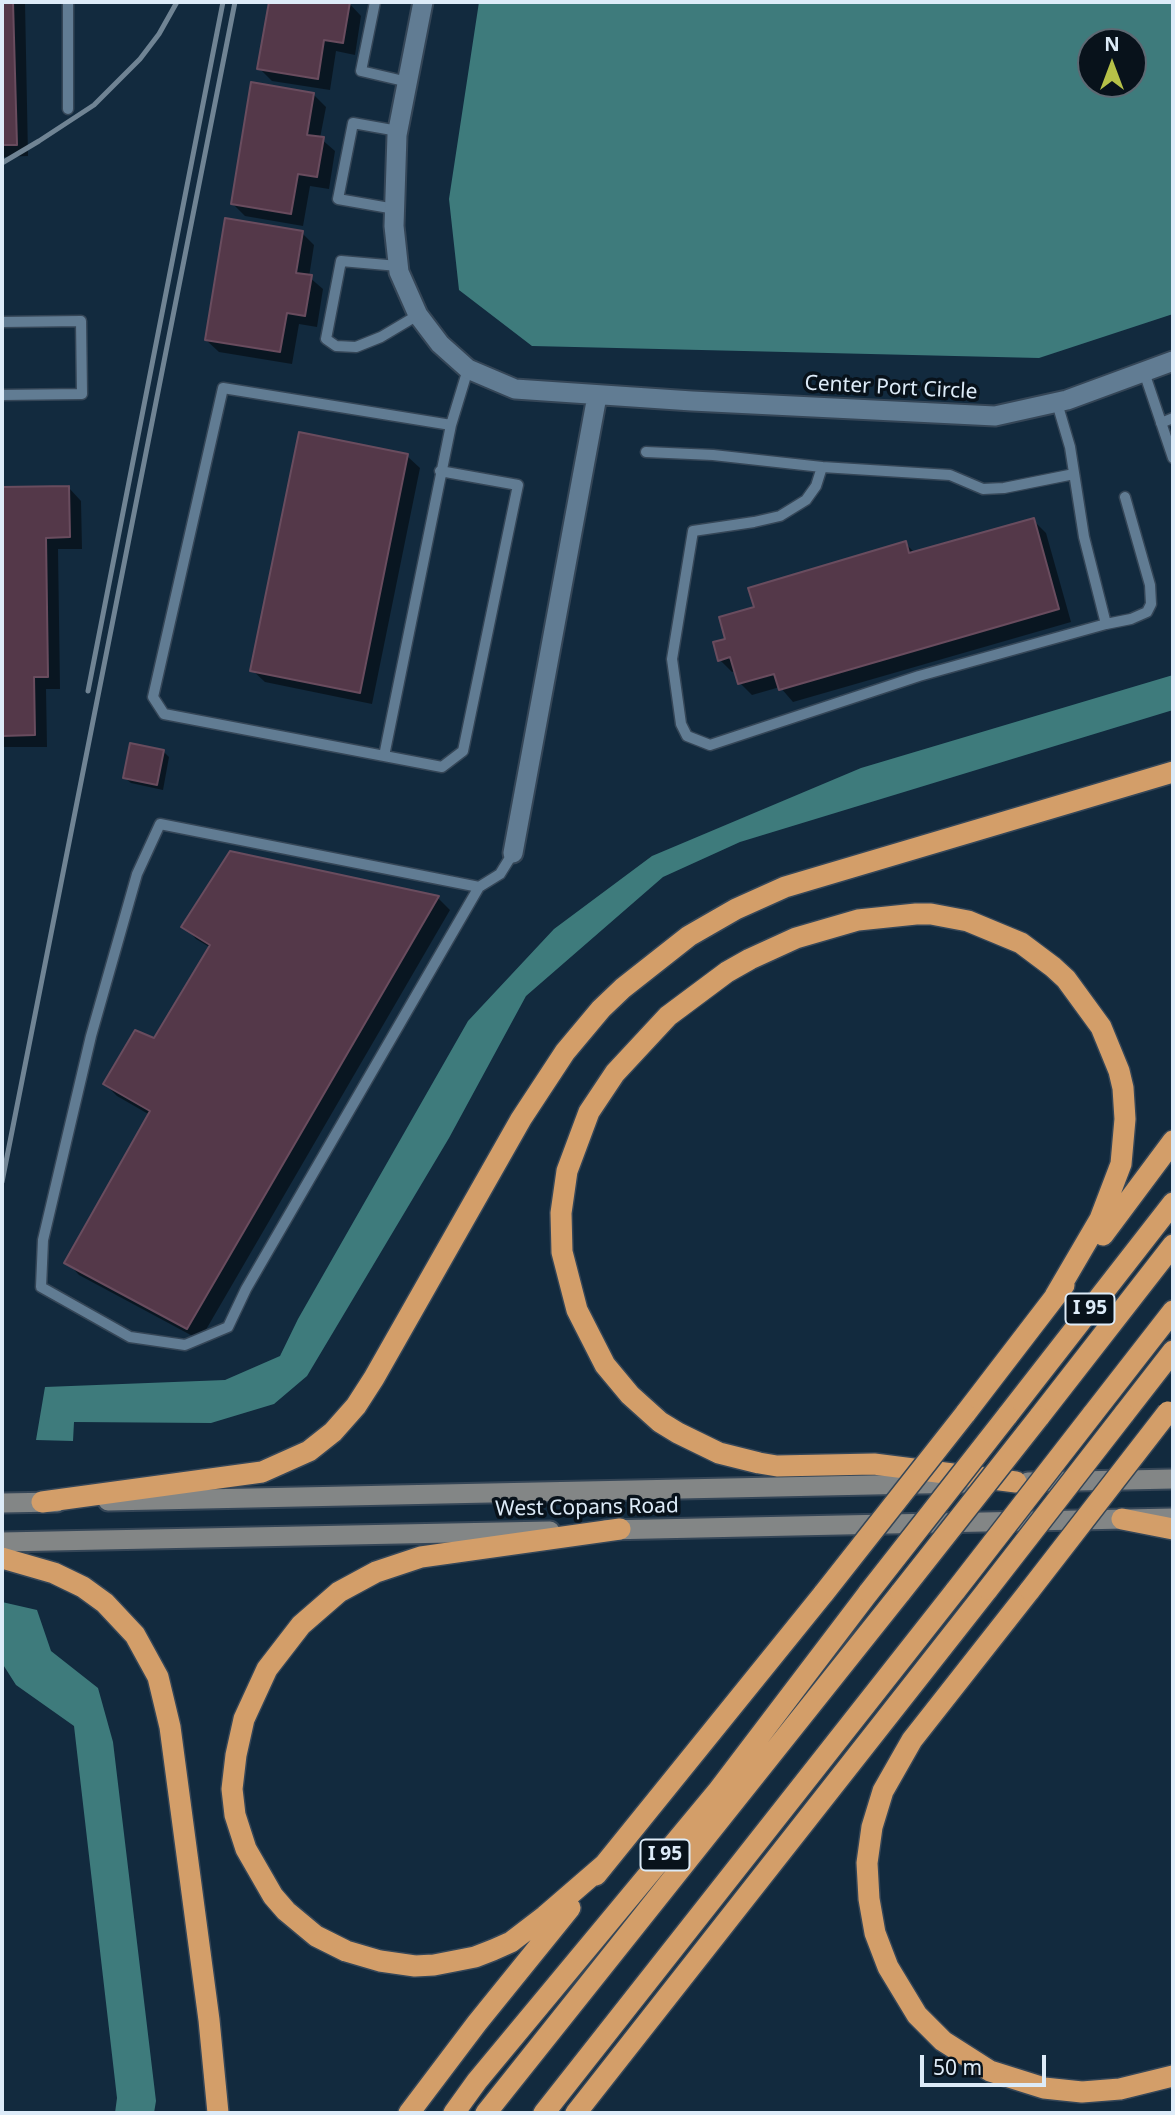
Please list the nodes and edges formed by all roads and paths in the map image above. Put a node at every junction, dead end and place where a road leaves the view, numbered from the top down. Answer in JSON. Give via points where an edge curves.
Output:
{"nodes":[{"id":1,"x":68,"y":2,"type":"edge"},
{"id":2,"x":375,"y":2,"type":"edge"},
{"id":3,"x":423,"y":2,"type":"edge"},
{"id":4,"x":408,"y":82,"type":"junction"},
{"id":5,"x":68,"y":109,"type":"dead end"},
{"id":6,"x":398,"y":131,"type":"junction"},
{"id":7,"x":395,"y":209,"type":"junction"},
{"id":8,"x":398,"y":266,"type":"junction"},
{"id":9,"x":418,"y":315,"type":"junction"},
{"id":10,"x":2,"y":322,"type":"edge"},
{"id":11,"x":1173,"y":361,"type":"edge"},
{"id":12,"x":468,"y":369,"type":"junction"},
{"id":13,"x":1144,"y":372,"type":"junction"},
{"id":14,"x":2,"y":395,"type":"edge"},
{"id":15,"x":597,"y":396,"type":"junction"},
{"id":16,"x":1056,"y":403,"type":"junction"},
{"id":17,"x":1173,"y":418,"type":"edge"},
{"id":18,"x":1161,"y":423,"type":"junction"},
{"id":19,"x":450,"y":425,"type":"junction"},
{"id":20,"x":646,"y":452,"type":"dead end"},
{"id":21,"x":1173,"y":458,"type":"edge"},
{"id":22,"x":822,"y":467,"type":"junction"},
{"id":23,"x":440,"y":471,"type":"junction"},
{"id":24,"x":1074,"y":474,"type":"junction"},
{"id":25,"x":1125,"y":497,"type":"dead end"},
{"id":26,"x":1106,"y":624,"type":"junction"},
{"id":27,"x":384,"y":756,"type":"junction"},
{"id":28,"x":1173,"y":772,"type":"edge"},
{"id":29,"x":513,"y":853,"type":"joint"},
{"id":30,"x":479,"y":887,"type":"junction"},
{"id":31,"x":1173,"y":1141,"type":"edge"},
{"id":32,"x":1173,"y":1203,"type":"edge"},
{"id":33,"x":1173,"y":1245,"type":"edge"},
{"id":34,"x":1055,"y":1296,"type":"junction"},
{"id":35,"x":1173,"y":1311,"type":"edge"},
{"id":36,"x":1173,"y":1351,"type":"edge"},
{"id":37,"x":1171,"y":1409,"type":"edge"},
{"id":38,"x":1173,"y":1479,"type":"edge"},
{"id":39,"x":1016,"y":1482,"type":"junction"},
{"id":40,"x":42,"y":1502,"type":"junction"},
{"id":41,"x":2,"y":1503,"type":"edge"},
{"id":42,"x":1173,"y":1518,"type":"edge"},
{"id":43,"x":1122,"y":1519,"type":"junction"},
{"id":44,"x":1173,"y":1529,"type":"edge"},
{"id":45,"x":620,"y":1530,"type":"junction"},
{"id":46,"x":2,"y":1542,"type":"edge"},
{"id":47,"x":2,"y":1558,"type":"edge"},
{"id":48,"x":604,"y":1865,"type":"junction"},
{"id":49,"x":1173,"y":2076,"type":"edge"},
{"id":50,"x":218,"y":2113,"type":"edge"},
{"id":51,"x":409,"y":2113,"type":"edge"},
{"id":52,"x":454,"y":2113,"type":"edge"},
{"id":53,"x":486,"y":2113,"type":"edge"},
{"id":54,"x":544,"y":2113,"type":"edge"},
{"id":55,"x":576,"y":2113,"type":"edge"}],
"edges":[{"from":1,"to":5,"type":"lane"},
{"from":2,"to":4,"type":"lane","via":[[360,71]]},
{"from":3,"to":4,"type":"street","name":"Center Port Circle"},
{"from":4,"to":6,"type":"street","name":"Center Port Circle"},
{"from":6,"to":7,"type":"street","name":"Center Port Circle"},
{"from":6,"to":7,"type":"lane","via":[[352,123],[338,199]]},
{"from":7,"to":8,"type":"street","name":"Center Port Circle"},
{"from":8,"to":9,"type":"street","name":"Center Port Circle"},
{"from":8,"to":9,"type":"lane","via":[[341,261],[326,338],[336,346],[356,346]]},
{"from":9,"to":12,"type":"street","name":"Center Port Circle","via":[[440,344]]},
{"from":10,"to":14,"type":"lane","via":[[81,321],[82,394]]},
{"from":11,"to":13,"type":"street","name":"Center Port Circle"},
{"from":12,"to":15,"type":"street","name":"Center Port Circle","via":[[515,390]]},
{"from":12,"to":19,"type":"lane"},
{"from":13,"to":16,"type":"street","name":"Center Port Circle"},
{"from":13,"to":18,"type":"lane"},
{"from":15,"to":16,"type":"street","name":"Center Port Circle","via":[[995,416]]},
{"from":15,"to":29,"type":"street"},
{"from":16,"to":24,"type":"lane"},
{"from":17,"to":18,"type":"lane"},
{"from":18,"to":21,"type":"lane"},
{"from":19,"to":23,"type":"lane"},
{"from":19,"to":27,"type":"lane","via":[[223,388],[153,696],[164,714]]},
{"from":20,"to":22,"type":"lane"},
{"from":22,"to":24,"type":"lane","via":[[950,475],[983,489]]},
{"from":22,"to":26,"type":"lane","via":[[806,500],[780,516],[693,531],[672,659],[681,724],[687,736],[710,745],[919,676]]},
{"from":23,"to":27,"type":"lane"},
{"from":23,"to":27,"type":"lane","via":[[518,485],[463,751],[442,767]]},
{"from":24,"to":26,"type":"lane"},
{"from":25,"to":26,"type":"lane","via":[[1150,585],[1151,604],[1147,612]]},
{"from":28,"to":40,"type":"highway","via":[[785,887],[689,936],[623,988],[565,1052],[521,1119],[374,1378],[328,1437],[293,1460],[255,1474]]},
{"from":29,"to":30,"type":"lane","via":[[500,874]]},
{"from":30,"to":30,"type":"lane","via":[[228,1327],[185,1345],[130,1337],[41,1287],[43,1241],[91,1036],[137,874],[160,824]]},
{"from":31,"to":34,"type":"highway"},
{"from":32,"to":52,"type":"highway","number":"I 95","bridge":true,"via":[[717,1792]]},
{"from":33,"to":53,"type":"highway","bridge":true},
{"from":34,"to":39,"type":"highway","via":[[1100,1219],[1119,1171],[1125,1119],[1119,1070],[1101,1027],[1066,979],[1021,943],[968,921],[916,914],[858,920],[796,938],[727,972],[668,1016],[615,1073],[589,1112],[567,1171],[562,1252],[577,1310],[605,1365],[660,1422],[696,1443],[759,1463],[874,1464]]},
{"from":34,"to":48,"type":"highway","bridge":true},
{"from":35,"to":54,"type":"highway","bridge":true},
{"from":36,"to":55,"type":"highway","bridge":true},
{"from":37,"to":49,"type":"highway","bridge":true,"via":[[912,1740],[887,1782],[872,1827],[867,1882],[875,1933],[888,1967],[917,2015],[943,2041],[990,2071],[1044,2088],[1082,2092],[1120,2089]]},
{"from":38,"to":39,"type":"main road","name":"West Copans Road"},
{"from":39,"to":40,"type":"main road","name":"West Copans Road"},
{"from":40,"to":41,"type":"main road","name":"West Copans Road"},
{"from":42,"to":43,"type":"main road","name":"West Copans Road"},
{"from":43,"to":44,"type":"highway"},
{"from":43,"to":45,"type":"main road","name":"West Copans Road"},
{"from":45,"to":46,"type":"main road","name":"West Copans Road"},
{"from":45,"to":48,"type":"highway","via":[[421,1557],[376,1572],[339,1592],[300,1625],[267,1669],[244,1719],[232,1789],[246,1849],[286,1912],[316,1936],[380,1961],[434,1965],[493,1950],[545,1916]]},
{"from":47,"to":50,"type":"highway","via":[[54,1573],[105,1603],[135,1635],[158,1677],[172,1740]]},
{"from":48,"to":51,"type":"highway"}]}
